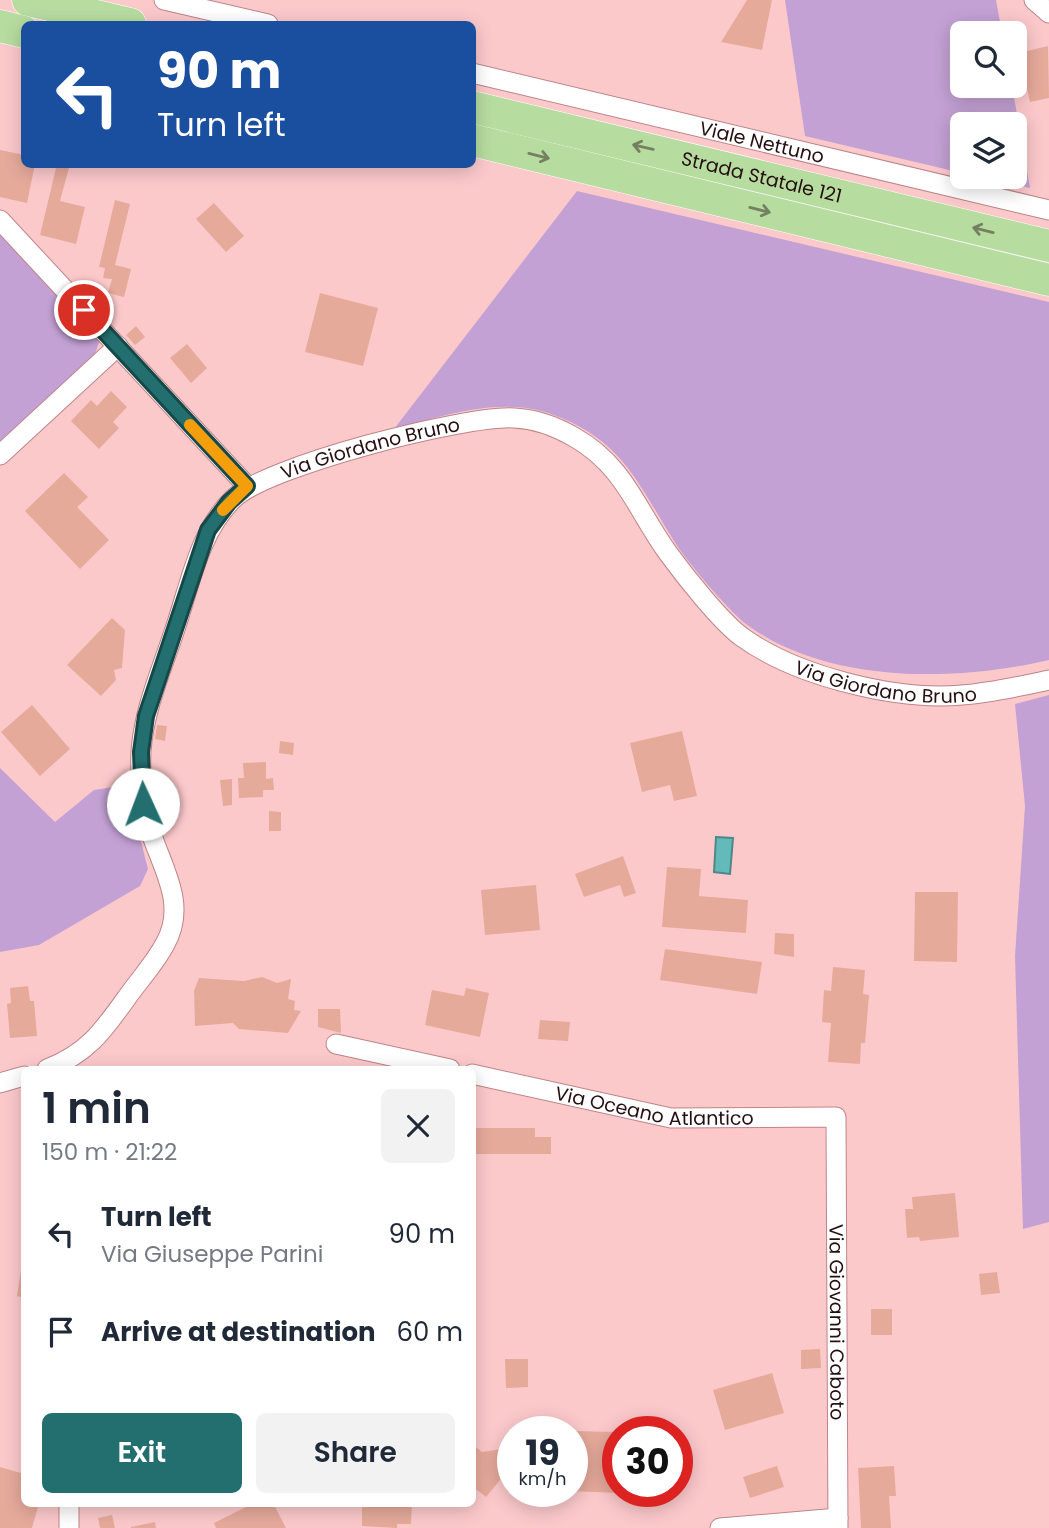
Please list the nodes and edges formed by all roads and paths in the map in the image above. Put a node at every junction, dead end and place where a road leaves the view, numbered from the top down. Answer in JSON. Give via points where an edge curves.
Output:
{"nodes":[{"id":1,"x":28,"y":0,"type":"edge"},
{"id":2,"x":164,"y":0,"type":"edge"},
{"id":3,"x":1034,"y":0,"type":"edge"},
{"id":4,"x":1049,"y":13,"type":"edge"},
{"id":5,"x":117,"y":21,"type":"edge"},
{"id":6,"x":255,"y":21,"type":"edge"},
{"id":7,"x":0,"y":26,"type":"edge"},
{"id":8,"x":21,"y":31,"type":"edge"},
{"id":9,"x":476,"y":74,"type":"edge"},
{"id":10,"x":476,"y":108,"type":"edge"},
{"id":11,"x":476,"y":141,"type":"edge"},
{"id":12,"x":1049,"y":210,"type":"edge"},
{"id":13,"x":0,"y":220,"type":"edge"},
{"id":14,"x":1049,"y":246,"type":"edge"},
{"id":15,"x":1049,"y":280,"type":"edge"},
{"id":16,"x":118,"y":346,"type":"junction"},
{"id":17,"x":0,"y":455,"type":"edge"},
{"id":18,"x":247,"y":486,"type":"junction"},
{"id":19,"x":1049,"y":680,"type":"edge"},
{"id":20,"x":336,"y":1044,"type":"dead end"},
{"id":21,"x":55,"y":1066,"type":"edge"},
{"id":22,"x":436,"y":1066,"type":"edge"},
{"id":23,"x":476,"y":1075,"type":"edge"},
{"id":24,"x":21,"y":1077,"type":"edge"},
{"id":25,"x":0,"y":1083,"type":"edge"},
{"id":26,"x":836,"y":1117,"type":"joint"},
{"id":27,"x":69,"y":1507,"type":"edge"},
{"id":28,"x":838,"y":1523,"type":"edge"},
{"id":29,"x":69,"y":1528,"type":"edge"},
{"id":30,"x":720,"y":1528,"type":"edge"}],
"edges":[{"from":1,"to":5,"type":"main road"},
{"from":2,"to":6,"type":"street"},
{"from":3,"to":4,"type":"street"},
{"from":7,"to":8,"type":"main road"},
{"from":9,"to":12,"type":"street","name":"Viale Nettuno"},
{"from":14,"to":10,"type":"main road","name":"Strada Statale 121","one_way":true},
{"from":11,"to":15,"type":"main road","name":"Strada Statale 121","one_way":true},
{"from":13,"to":16,"type":"street"},
{"from":16,"to":17,"type":"street"},
{"from":16,"to":18,"type":"street"},
{"from":18,"to":19,"type":"street","name":"Via Giordano Bruno","via":[[306,462],[481,419],[550,424],[580,440],[618,471],[685,573],[738,635],[778,659],[827,678],[914,692],[960,695]]},
{"from":18,"to":21,"type":"street","name":"Via Giordano Bruno","via":[[208,530],[146,716],[141,752],[143,804],[170,881],[175,912],[167,942],[100,1037],[73,1059]]},
{"from":20,"to":22,"type":"street"},
{"from":23,"to":26,"type":"street","name":"Via Oceano Atlantico","via":[[671,1118]]},
{"from":24,"to":25,"type":"street"},
{"from":26,"to":28,"type":"street","name":"Via Giovanni Caboto"},
{"from":27,"to":29,"type":"street"},
{"from":28,"to":30,"type":"street"}]}
